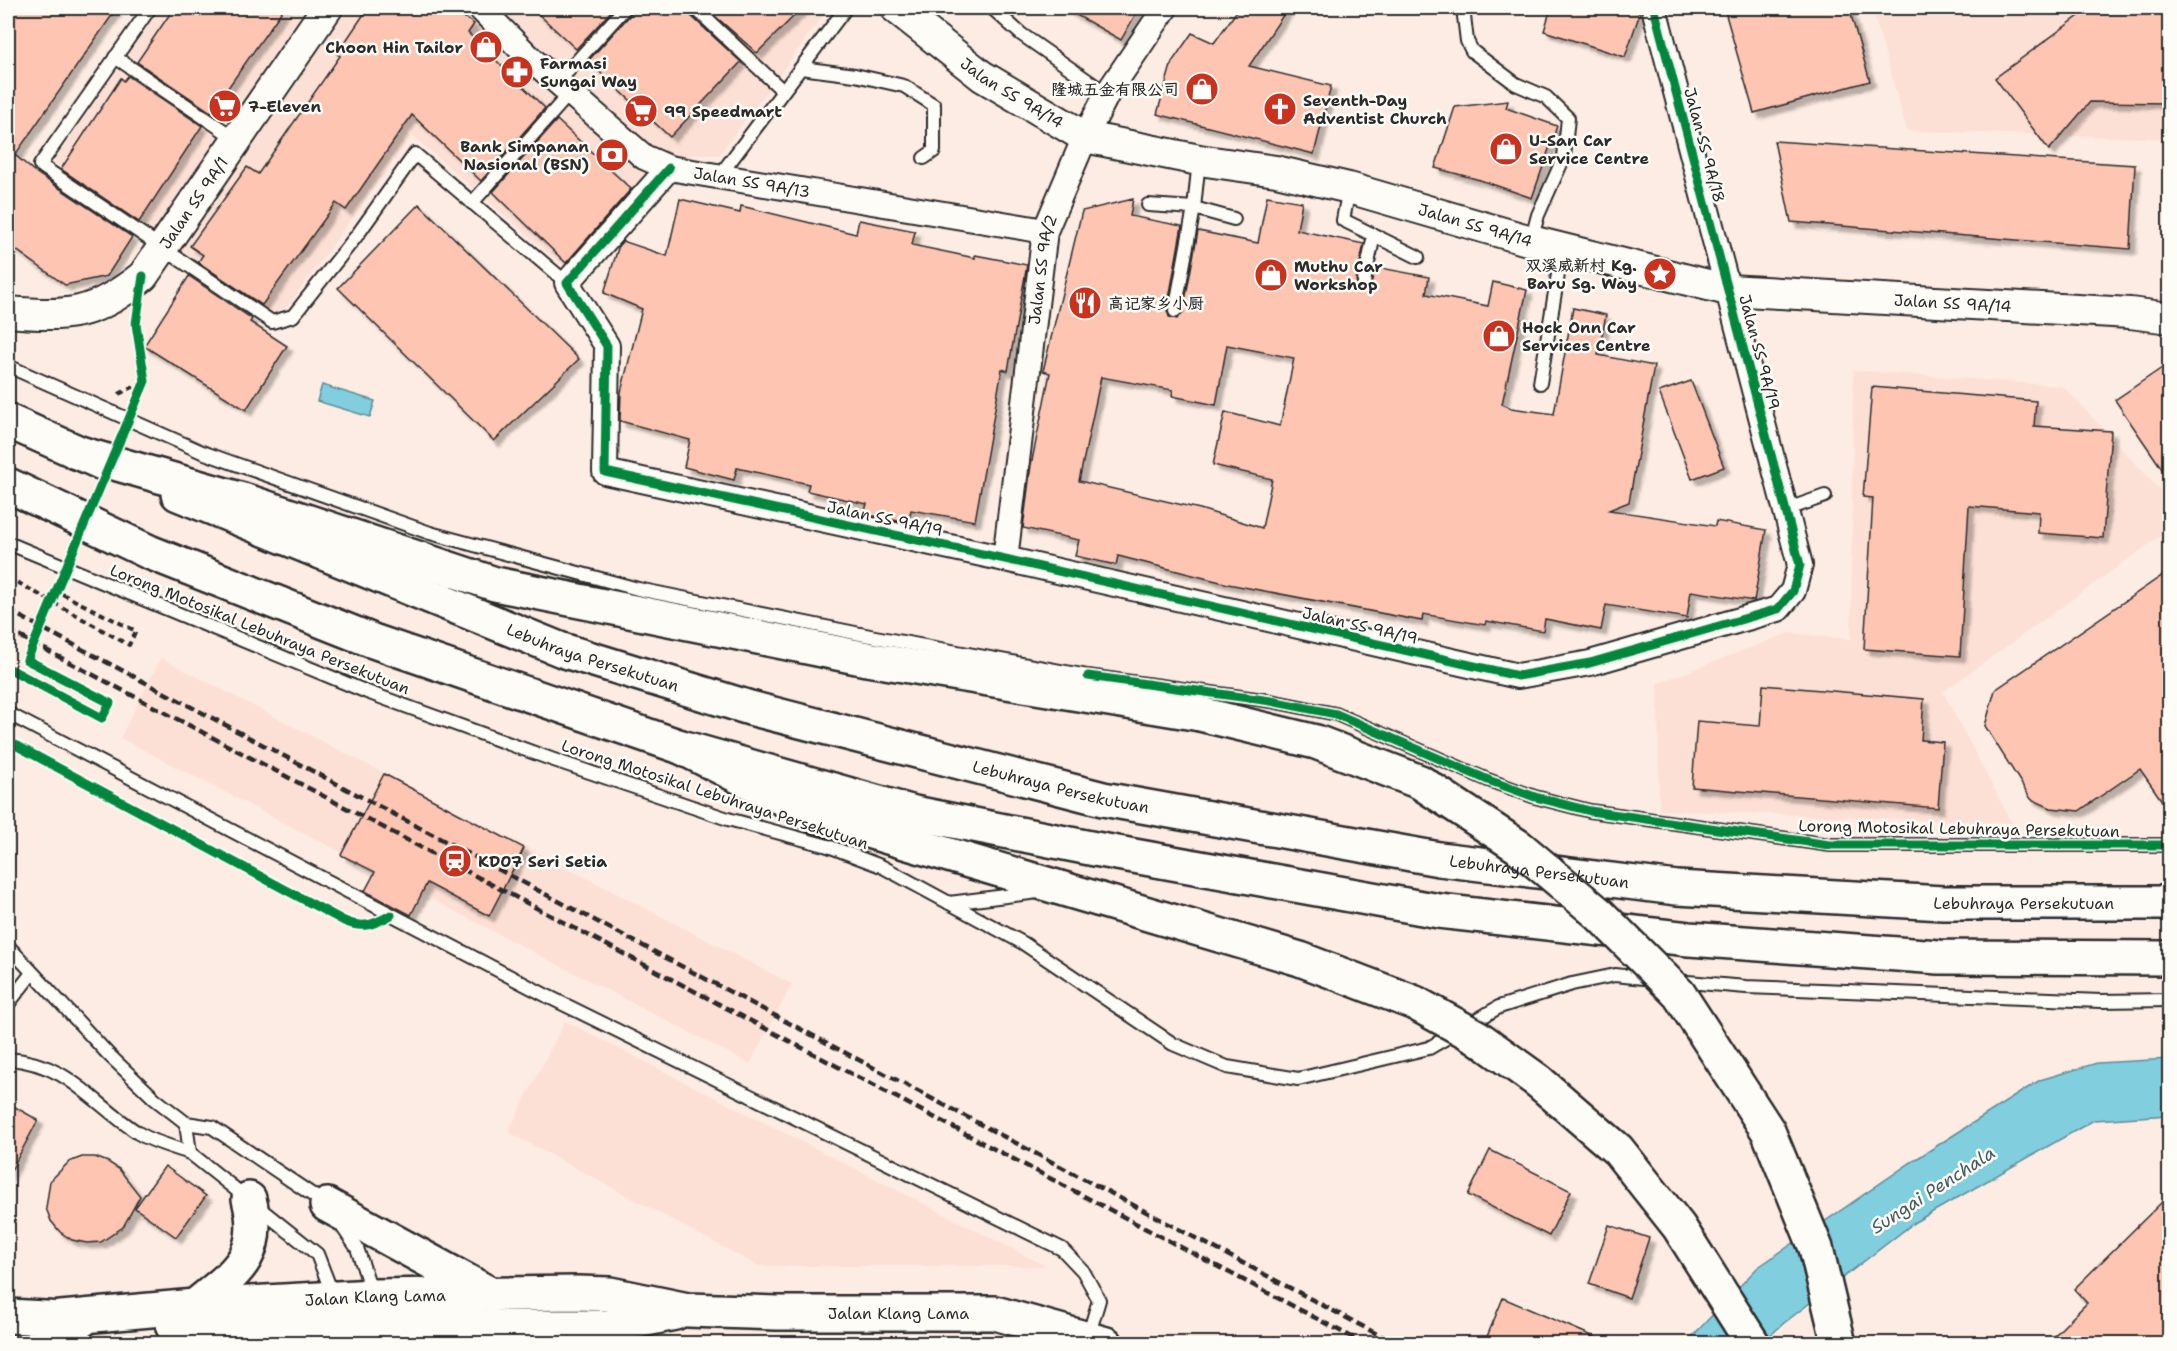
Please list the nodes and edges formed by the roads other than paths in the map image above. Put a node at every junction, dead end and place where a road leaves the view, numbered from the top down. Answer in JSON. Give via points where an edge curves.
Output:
{"nodes":[{"id":1,"x":150,"y":8,"type":"edge"},
{"id":2,"x":327,"y":8,"type":"edge"},
{"id":3,"x":480,"y":8,"type":"edge"},
{"id":4,"x":625,"y":8,"type":"edge"},
{"id":5,"x":694,"y":8,"type":"edge"},
{"id":6,"x":846,"y":8,"type":"edge"},
{"id":7,"x":896,"y":8,"type":"edge"},
{"id":8,"x":992,"y":8,"type":"edge"},
{"id":9,"x":1165,"y":8,"type":"edge"},
{"id":10,"x":1463,"y":8,"type":"edge"},
{"id":11,"x":1653,"y":8,"type":"edge"},
{"id":12,"x":115,"y":57,"type":"junction"},
{"id":13,"x":801,"y":68,"type":"junction"},
{"id":14,"x":564,"y":88,"type":"junction"},
{"id":15,"x":783,"y":91,"type":"junction"},
{"id":16,"x":1107,"y":94,"type":"junction"},
{"id":17,"x":1085,"y":137,"type":"junction"},
{"id":18,"x":236,"y":139,"type":"junction"},
{"id":19,"x":924,"y":158,"type":"dead end"},
{"id":20,"x":1199,"y":160,"type":"junction"},
{"id":21,"x":669,"y":168,"type":"junction"},
{"id":22,"x":720,"y":175,"type":"junction"},
{"id":23,"x":1349,"y":188,"type":"junction"},
{"id":24,"x":472,"y":203,"type":"junction"},
{"id":25,"x":1148,"y":205,"type":"dead end"},
{"id":26,"x":1194,"y":208,"type":"junction"},
{"id":27,"x":1234,"y":219,"type":"dead end"},
{"id":28,"x":1044,"y":231,"type":"junction"},
{"id":29,"x":1374,"y":235,"type":"junction"},
{"id":30,"x":1531,"y":241,"type":"junction"},
{"id":31,"x":162,"y":249,"type":"junction"},
{"id":32,"x":1562,"y":249,"type":"junction"},
{"id":33,"x":1418,"y":257,"type":"dead end"},
{"id":34,"x":1364,"y":282,"type":"dead end"},
{"id":35,"x":567,"y":283,"type":"junction"},
{"id":36,"x":1728,"y":290,"type":"junction"},
{"id":37,"x":1175,"y":311,"type":"dead end"},
{"id":38,"x":8,"y":312,"type":"edge"},
{"id":39,"x":2169,"y":318,"type":"edge"},
{"id":40,"x":8,"y":366,"type":"edge"},
{"id":41,"x":1540,"y":383,"type":"dead end"},
{"id":42,"x":8,"y":421,"type":"edge"},
{"id":43,"x":76,"y":452,"type":"junction"},
{"id":44,"x":8,"y":485,"type":"edge"},
{"id":45,"x":1825,"y":496,"type":"dead end"},
{"id":46,"x":1785,"y":510,"type":"junction"},
{"id":47,"x":8,"y":543,"type":"edge"},
{"id":48,"x":1005,"y":560,"type":"junction"},
{"id":49,"x":1088,"y":676,"type":"junction"},
{"id":50,"x":1164,"y":708,"type":"junction"},
{"id":51,"x":11,"y":715,"type":"dead end"},
{"id":52,"x":681,"y":747,"type":"junction"},
{"id":53,"x":2169,"y":845,"type":"edge"},
{"id":54,"x":1060,"y":889,"type":"junction"},
{"id":55,"x":949,"y":903,"type":"junction"},
{"id":56,"x":2169,"y":903,"type":"edge"},
{"id":57,"x":8,"y":946,"type":"edge"},
{"id":58,"x":2169,"y":958,"type":"edge"},
{"id":59,"x":32,"y":973,"type":"junction"},
{"id":60,"x":2169,"y":1000,"type":"edge"},
{"id":61,"x":8,"y":1004,"type":"edge"},
{"id":62,"x":8,"y":1059,"type":"edge"},
{"id":63,"x":186,"y":1124,"type":"junction"},
{"id":64,"x":190,"y":1153,"type":"junction"},
{"id":65,"x":249,"y":1198,"type":"junction"},
{"id":66,"x":327,"y":1205,"type":"junction"},
{"id":67,"x":494,"y":1296,"type":"junction"},
{"id":68,"x":195,"y":1306,"type":"junction"},
{"id":69,"x":688,"y":1310,"type":"junction"},
{"id":70,"x":371,"y":1312,"type":"junction"},
{"id":71,"x":332,"y":1313,"type":"junction"},
{"id":72,"x":8,"y":1316,"type":"edge"},
{"id":73,"x":61,"y":1318,"type":"junction"},
{"id":74,"x":1097,"y":1341,"type":"edge"},
{"id":75,"x":1753,"y":1344,"type":"edge"},
{"id":76,"x":1839,"y":1344,"type":"edge"}],
"edges":[{"from":1,"to":12,"type":"lane"},
{"from":2,"to":18,"type":"street","name":"Jalan SS 9A/1"},
{"from":3,"to":14,"type":"street","name":"Jalan SS 9A/13"},
{"from":4,"to":14,"type":"lane"},
{"from":5,"to":15,"type":"lane"},
{"from":6,"to":13,"type":"lane"},
{"from":7,"to":17,"type":"street","name":"Jalan SS 9A/14","via":[[982,76]]},
{"from":8,"to":16,"type":"lane","via":[[1021,34]]},
{"from":9,"to":16,"type":"street","name":"Jalan SS 9A/2"},
{"from":10,"to":30,"type":"lane","via":[[1472,51],[1516,84],[1546,97],[1568,118],[1564,157]]},
{"from":11,"to":36,"type":"street","name":"Jalan SS 9A/18"},
{"from":12,"to":18,"type":"lane"},
{"from":12,"to":31,"type":"lane","via":[[40,165]]},
{"from":13,"to":15,"type":"lane"},
{"from":13,"to":19,"type":"lane","via":[[904,86],[934,105],[934,151]]},
{"from":14,"to":21,"type":"street","name":"Jalan SS 9A/13","via":[[644,157]]},
{"from":14,"to":24,"type":"lane"},
{"from":15,"to":22,"type":"lane"},
{"from":16,"to":17,"type":"street","name":"Jalan SS 9A/2"},
{"from":17,"to":20,"type":"street","name":"Jalan SS 9A/14"},
{"from":17,"to":28,"type":"street","name":"Jalan SS 9A/2"},
{"from":18,"to":31,"type":"street","name":"Jalan SS 9A/1"},
{"from":20,"to":23,"type":"street","name":"Jalan SS 9A/14","via":[[1276,171]]},
{"from":20,"to":26,"type":"lane"},
{"from":21,"to":22,"type":"street","name":"Jalan SS 9A/13"},
{"from":21,"to":35,"type":"street"},
{"from":22,"to":28,"type":"street","name":"Jalan SS 9A/13"},
{"from":23,"to":29,"type":"lane","via":[[1343,220]]},
{"from":23,"to":30,"type":"street","name":"Jalan SS 9A/14"},
{"from":24,"to":31,"type":"lane","via":[[415,154],[293,315],[272,322]]},
{"from":24,"to":35,"type":"lane"},
{"from":25,"to":26,"type":"lane"},
{"from":26,"to":27,"type":"lane"},
{"from":26,"to":37,"type":"lane"},
{"from":28,"to":48,"type":"street","name":"Jalan SS 9A/2"},
{"from":29,"to":33,"type":"lane"},
{"from":29,"to":34,"type":"lane"},
{"from":30,"to":32,"type":"street","name":"Jalan SS 9A/14"},
{"from":31,"to":38,"type":"street","name":"Jalan SS 9A/1","via":[[143,276],[97,308],[72,314]]},
{"from":32,"to":36,"type":"street","name":"Jalan SS 9A/14"},
{"from":32,"to":41,"type":"lane"},
{"from":35,"to":48,"type":"street","name":"Jalan SS 9A/19","via":[[607,346],[605,472]]},
{"from":36,"to":39,"type":"street","name":"Jalan SS 9A/14"},
{"from":36,"to":46,"type":"street","name":"Jalan SS 9A/19"},
{"from":40,"to":49,"type":"lane","name":"Lorong Motosikal Lebuhraya Persekutuan","via":[[202,452],[430,533],[638,589]]},
{"from":42,"to":43,"type":"main road","name":"Lebuhraya Persekutuan"},
{"from":43,"to":50,"type":"main road","via":[[243,500],[495,584],[867,659]]},
{"from":43,"to":56,"type":"main road","name":"Lebuhraya Persekutuan","via":[[562,650],[750,708],[1103,799],[1439,859],[1677,888],[1943,903]]},
{"from":44,"to":52,"type":"main road","via":[[149,552],[373,641]]},
{"from":45,"to":46,"type":"lane"},
{"from":46,"to":48,"type":"street","name":"Jalan SS 9A/19","via":[[1800,565],[1793,591],[1778,609],[1590,663],[1518,676]]},
{"from":47,"to":55,"type":"lane","name":"Lorong Motosikal Lebuhraya Persekutuan","via":[[367,692],[728,819],[828,846],[870,862]]},
{"from":49,"to":50,"type":"lane"},
{"from":49,"to":53,"type":"lane","name":"Lorong Motosikal Lebuhraya Persekutuan","via":[[1336,714],[1535,797],[1658,821],[1830,845]]},
{"from":50,"to":76,"type":"main road","bridge":true,"via":[[1316,742],[1420,782],[1519,847],[1623,938],[1679,993],[1768,1131],[1816,1248]]},
{"from":51,"to":74,"type":"lane","via":[[547,996],[1062,1249],[1083,1271],[1099,1300]]},
{"from":52,"to":54,"type":"main road","via":[[817,816]]},
{"from":52,"to":58,"type":"main road","via":[[914,813],[1439,911],[1689,939],[1939,957]]},
{"from":54,"to":55,"type":"lane"},
{"from":54,"to":75,"type":"main road","bridge":true,"via":[[1300,959],[1415,1003],[1477,1037],[1538,1081],[1618,1150],[1679,1227]]},
{"from":55,"to":60,"type":"lane","name":"Lorong Motosikal Lebuhraya Persekutuan","via":[[1023,943],[1173,1044],[1227,1066],[1298,1079],[1429,1047],[1499,1007],[1615,975],[1746,987],[2101,1001]]},
{"from":57,"to":59,"type":"lane"},
{"from":59,"to":61,"type":"lane"},
{"from":59,"to":63,"type":"lane","via":[[108,1054]]},
{"from":62,"to":64,"type":"lane","via":[[57,1070],[140,1134]]},
{"from":63,"to":64,"type":"lane"},
{"from":63,"to":66,"type":"lane","via":[[212,1127]]},
{"from":64,"to":65,"type":"lane"},
{"from":65,"to":68,"type":"main road","via":[[254,1220],[251,1246],[239,1270]]},
{"from":65,"to":71,"type":"lane","via":[[317,1254]]},
{"from":66,"to":67,"type":"main road"},
{"from":66,"to":70,"type":"lane","via":[[357,1248]]},
{"from":67,"to":69,"type":"main road","name":"Jalan Klang Lama","via":[[610,1294]]},
{"from":67,"to":70,"type":"main road","name":"Jalan Klang Lama"},
{"from":68,"to":71,"type":"main road","name":"Jalan Klang Lama"},
{"from":68,"to":73,"type":"main road","name":"Jalan Klang Lama"},
{"from":69,"to":70,"type":"main road","name":"Jalan Klang Lama","via":[[608,1327]]},
{"from":69,"to":74,"type":"main road","name":"Jalan Klang Lama","via":[[995,1314]]},
{"from":70,"to":71,"type":"main road","name":"Jalan Klang Lama"},
{"from":71,"to":73,"type":"main road","name":"Jalan Klang Lama","via":[[193,1328]]},
{"from":72,"to":73,"type":"main road","name":"Jalan Klang Lama"}]}
